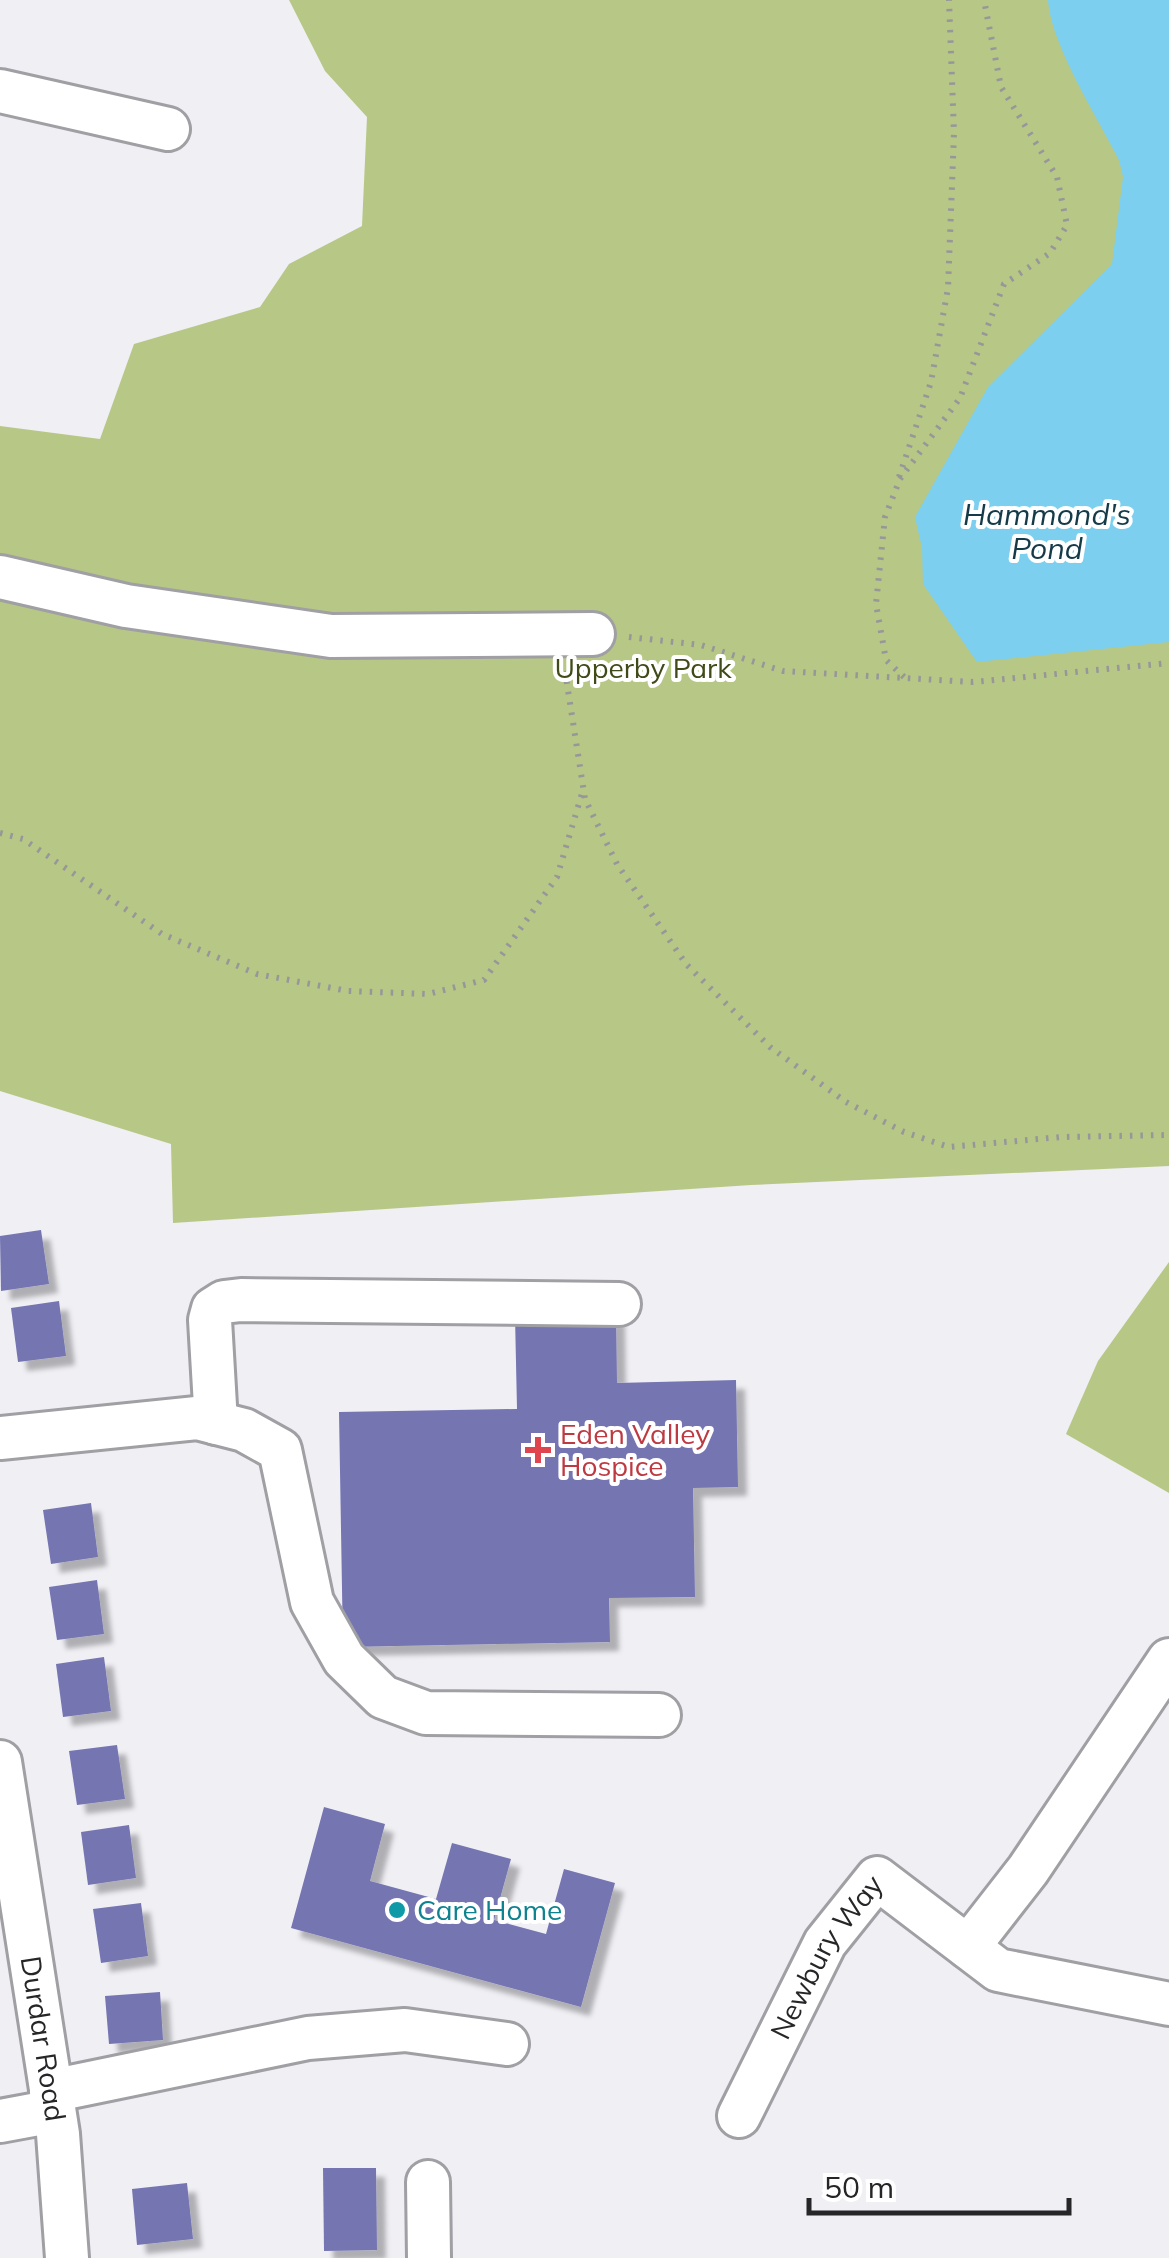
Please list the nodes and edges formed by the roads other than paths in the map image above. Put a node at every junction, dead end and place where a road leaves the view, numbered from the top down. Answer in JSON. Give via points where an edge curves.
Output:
{"nodes":[{"id":1,"x":0,"y":91,"type":"edge"},
{"id":2,"x":168,"y":129,"type":"dead end"},
{"id":3,"x":0,"y":577,"type":"edge"},
{"id":4,"x":577,"y":634,"type":"road end"},
{"id":5,"x":619,"y":1304,"type":"dead end"},
{"id":6,"x":216,"y":1423,"type":"junction"},
{"id":7,"x":0,"y":1438,"type":"edge"},
{"id":8,"x":1169,"y":1660,"type":"edge"},
{"id":9,"x":659,"y":1715,"type":"dead end"},
{"id":10,"x":0,"y":1762,"type":"edge"},
{"id":11,"x":968,"y":1946,"type":"junction"},
{"id":12,"x":1169,"y":2004,"type":"edge"},
{"id":13,"x":507,"y":2044,"type":"dead end"},
{"id":14,"x":52,"y":2101,"type":"junction"},
{"id":15,"x":738,"y":2116,"type":"dead end"},
{"id":16,"x":0,"y":2121,"type":"edge"},
{"id":17,"x":428,"y":2182,"type":"dead end"},
{"id":18,"x":67,"y":2258,"type":"edge"},
{"id":19,"x":429,"y":2258,"type":"edge"}],
"edges":[{"from":1,"to":2,"type":"street"},
{"from":3,"to":4,"type":"street","via":[[126,606],[331,636]]},
{"from":5,"to":6,"type":"street","via":[[224,1302],[210,1320]]},
{"from":6,"to":7,"type":"street","via":[[197,1418]]},
{"from":6,"to":9,"type":"street","via":[[280,1450],[312,1602],[344,1660],[383,1697],[426,1713]]},
{"from":8,"to":11,"type":"street","via":[[1028,1870]]},
{"from":10,"to":14,"type":"street","name":"Durdar Road"},
{"from":11,"to":12,"type":"street","name":"Newbury Way","via":[[998,1970]]},
{"from":11,"to":15,"type":"street","name":"Newbury Way","via":[[877,1878],[825,1943]]},
{"from":13,"to":14,"type":"street","via":[[405,2030],[308,2038]]},
{"from":14,"to":16,"type":"street"},
{"from":14,"to":18,"type":"street","name":"Durdar Road"},
{"from":17,"to":19,"type":"street"}]}
